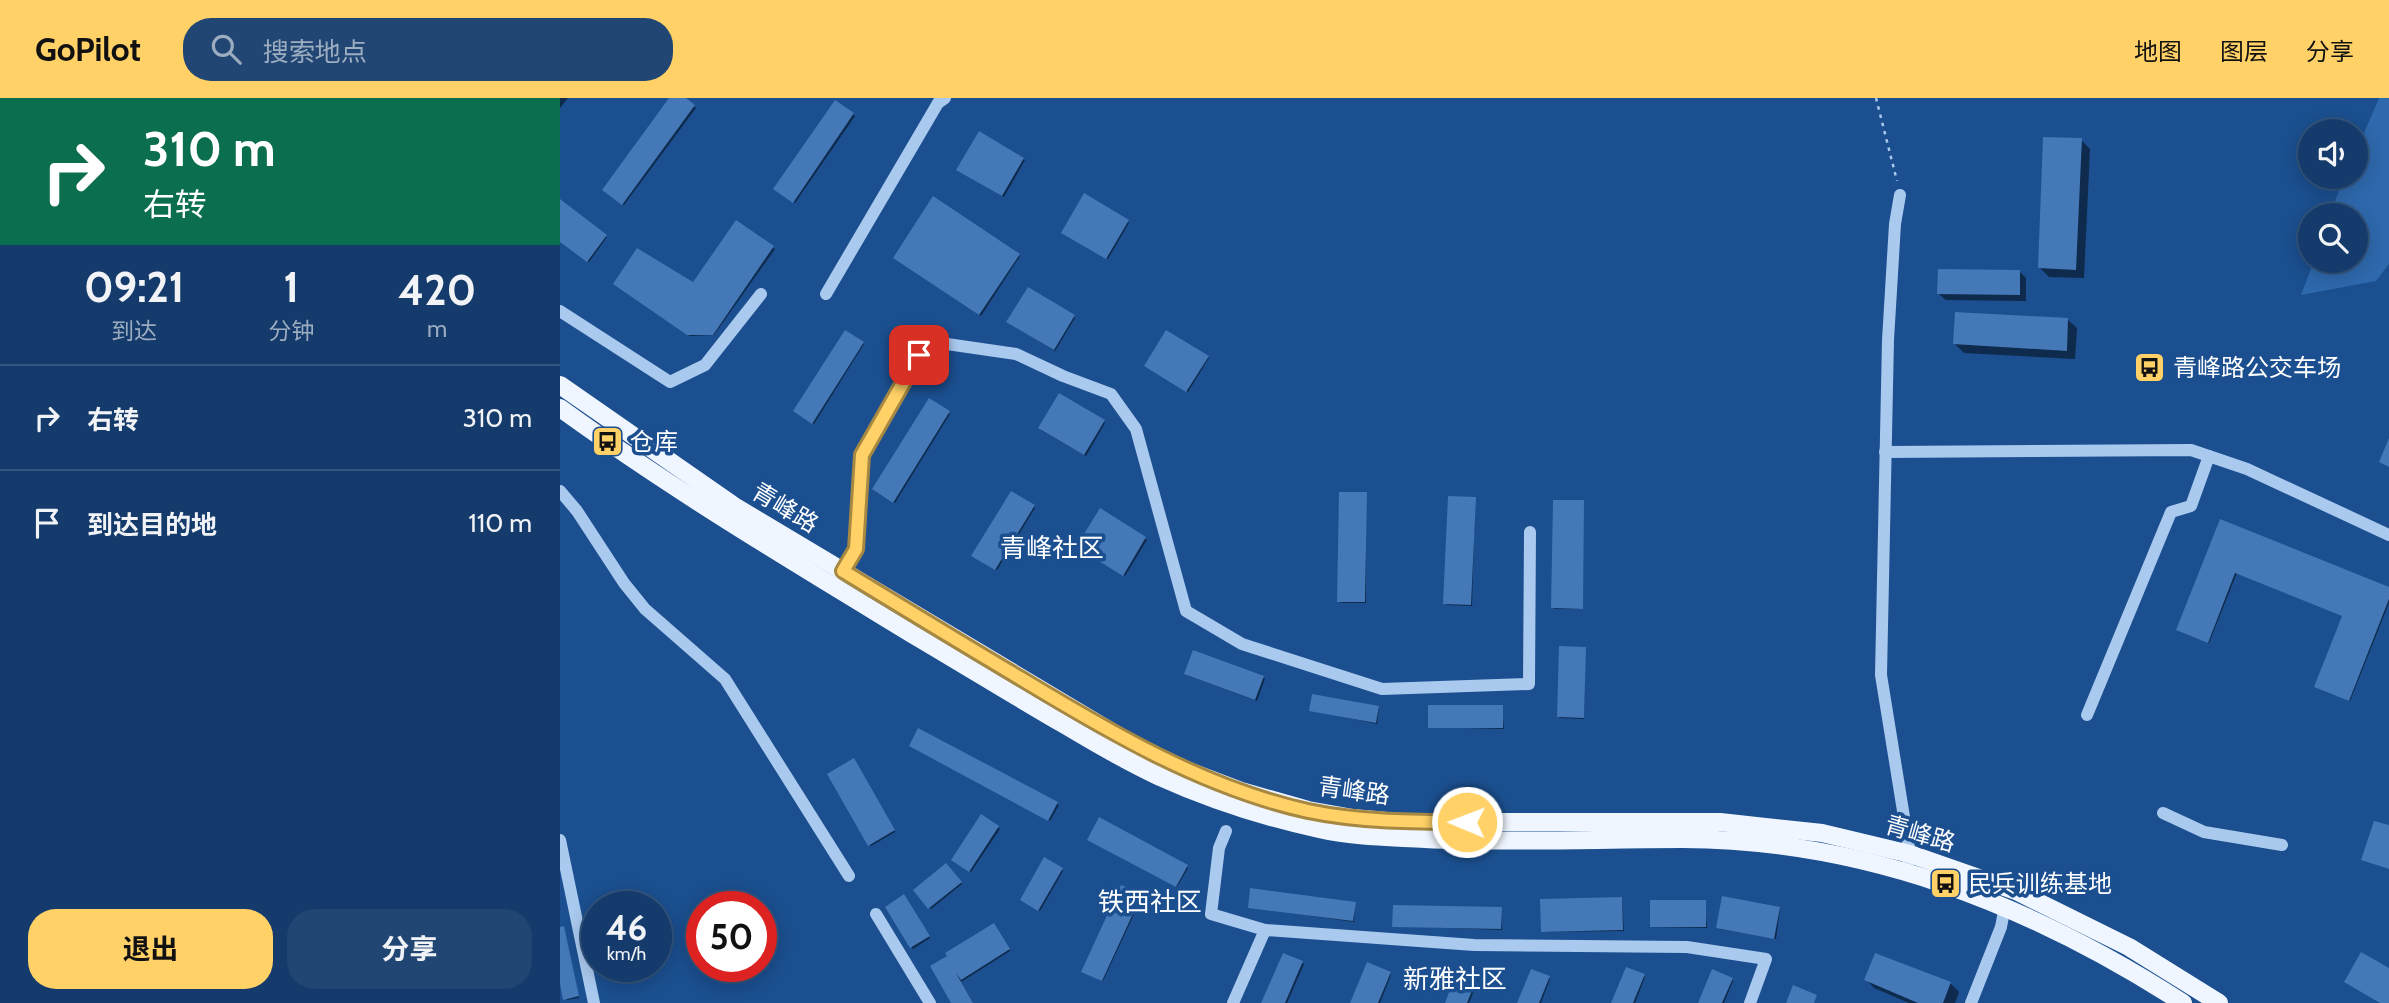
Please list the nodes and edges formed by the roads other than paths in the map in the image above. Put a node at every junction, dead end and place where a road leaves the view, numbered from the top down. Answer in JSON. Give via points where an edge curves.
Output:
{"nodes":[{"id":1,"x":945,"y":98,"type":"edge"},
{"id":2,"x":1900,"y":195,"type":"road end"},
{"id":3,"x":761,"y":294,"type":"dead end"},
{"id":4,"x":826,"y":294,"type":"dead end"},
{"id":5,"x":560,"y":311,"type":"edge"},
{"id":6,"x":560,"y":385,"type":"edge"},
{"id":7,"x":560,"y":408,"type":"edge"},
{"id":8,"x":1885,"y":452,"type":"junction"},
{"id":9,"x":2209,"y":456,"type":"junction"},
{"id":10,"x":560,"y":491,"type":"edge"},
{"id":11,"x":1530,"y":533,"type":"dead end"},
{"id":12,"x":2389,"y":535,"type":"edge"},
{"id":13,"x":838,"y":578,"type":"junction"},
{"id":14,"x":2087,"y":715,"type":"dead end"},
{"id":15,"x":2163,"y":813,"type":"dead end"},
{"id":16,"x":1226,"y":831,"type":"dead end"},
{"id":17,"x":560,"y":840,"type":"edge"},
{"id":18,"x":2282,"y":845,"type":"dead end"},
{"id":19,"x":1908,"y":863,"type":"junction"},
{"id":20,"x":849,"y":876,"type":"dead end"},
{"id":21,"x":2005,"y":906,"type":"junction"},
{"id":22,"x":876,"y":914,"type":"dead end"},
{"id":23,"x":1265,"y":930,"type":"junction"},
{"id":24,"x":594,"y":1003,"type":"edge"},
{"id":25,"x":930,"y":1003,"type":"edge"},
{"id":26,"x":1233,"y":1003,"type":"edge"},
{"id":27,"x":1750,"y":1003,"type":"edge"},
{"id":28,"x":1971,"y":1003,"type":"edge"},
{"id":29,"x":2183,"y":1003,"type":"edge"},
{"id":30,"x":2219,"y":1003,"type":"edge"}],
"edges":[{"from":1,"to":4,"type":"street"},
{"from":2,"to":8,"type":"street","via":[[1892,263]]},
{"from":3,"to":5,"type":"street","via":[[705,365],[670,382]]},
{"from":6,"to":13,"type":"main road","name":"青峰路"},
{"from":7,"to":13,"type":"main road","name":"青峰路","via":[[673,487]]},
{"from":8,"to":9,"type":"street","via":[[2190,450]]},
{"from":8,"to":19,"type":"street","via":[[1881,675]]},
{"from":9,"to":12,"type":"street","via":[[2247,468]]},
{"from":9,"to":14,"type":"street","via":[[2191,506],[2171,512]]},
{"from":10,"to":20,"type":"street","via":[[645,609],[725,679]]},
{"from":11,"to":13,"type":"street","via":[[1529,684],[1382,689],[1242,644],[1186,611],[1136,429],[1111,394],[1016,354],[947,344],[919,355],[862,455],[856,549]]},
{"from":13,"to":19,"type":"main road","name":"青峰路","via":[[1132,744],[1241,792],[1308,810],[1398,822],[1720,822],[1822,833]]},
{"from":15,"to":18,"type":"street","via":[[2204,832]]},
{"from":16,"to":23,"type":"street","via":[[1219,848],[1211,914]]},
{"from":17,"to":24,"type":"street"},
{"from":19,"to":21,"type":"main road","name":"青峰路"},
{"from":19,"to":30,"type":"main road","name":"青峰路","via":[[1968,873],[2042,902],[2129,947]]},
{"from":21,"to":28,"type":"street"},
{"from":21,"to":29,"type":"main road","name":"青峰路","via":[[2082,943]]},
{"from":22,"to":25,"type":"street"},
{"from":23,"to":26,"type":"street"},
{"from":23,"to":27,"type":"street","via":[[1474,945],[1687,947],[1766,959]]}]}
